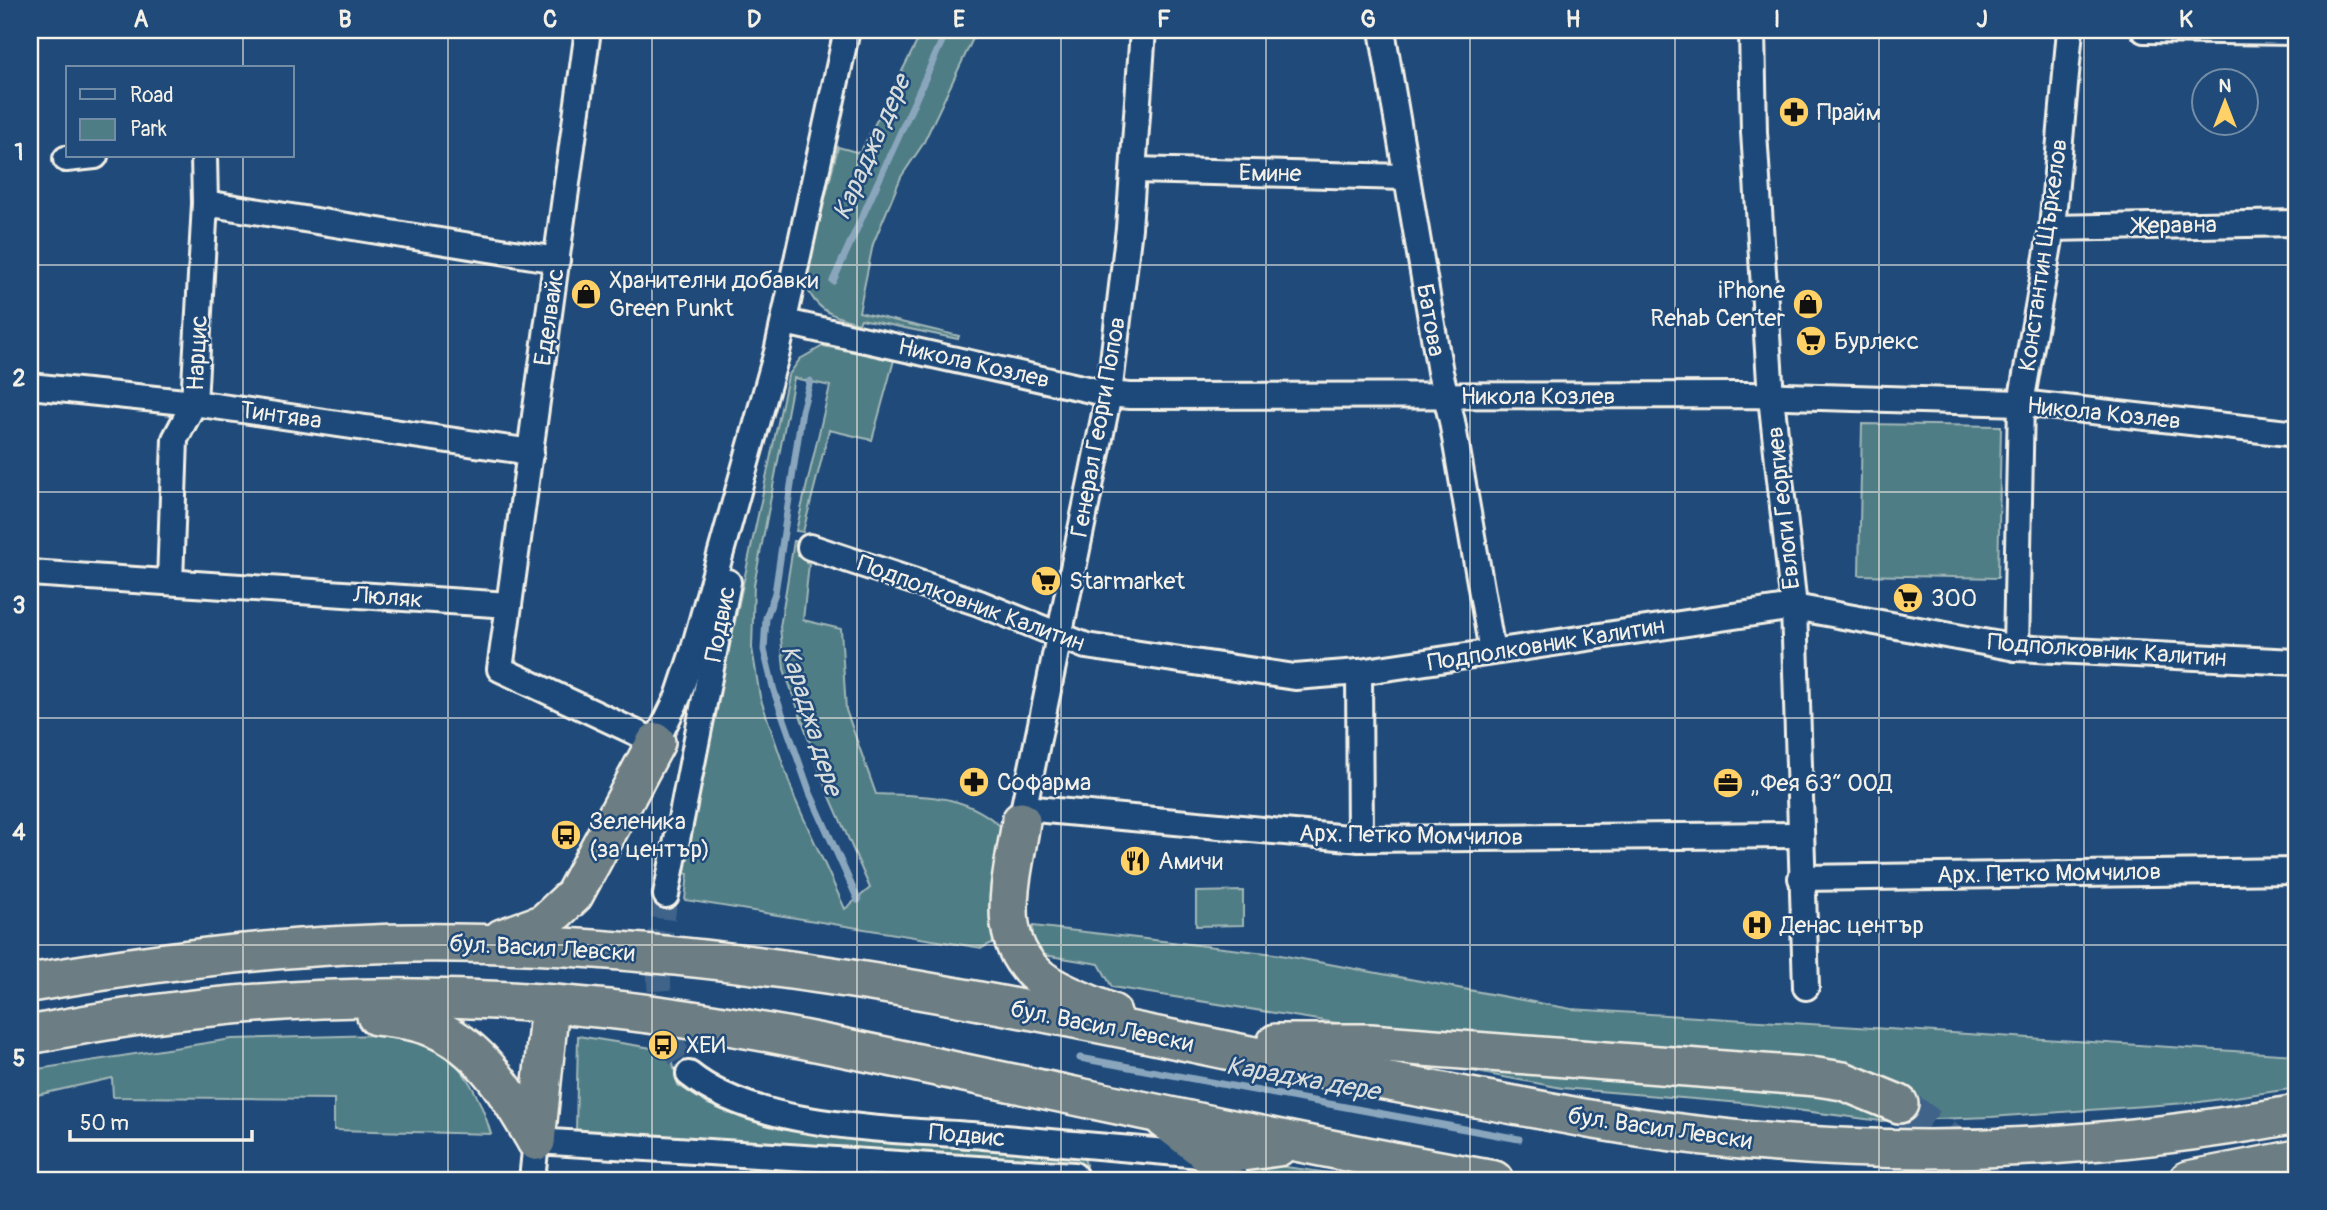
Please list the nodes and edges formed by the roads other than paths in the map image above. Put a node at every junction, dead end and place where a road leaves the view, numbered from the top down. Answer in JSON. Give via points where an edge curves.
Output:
{"nodes":[{"id":1,"x":587,"y":30,"type":"edge"},
{"id":2,"x":847,"y":30,"type":"edge"},
{"id":3,"x":1143,"y":30,"type":"edge"},
{"id":4,"x":1382,"y":30,"type":"edge"},
{"id":5,"x":1752,"y":30,"type":"edge"},
{"id":6,"x":2070,"y":30,"type":"edge"},
{"id":7,"x":2144,"y":30,"type":"edge"},
{"id":8,"x":2297,"y":32,"type":"edge"},
{"id":9,"x":76,"y":158,"type":"edge"},
{"id":10,"x":204,"y":158,"type":"edge"},
{"id":11,"x":66,"y":159,"type":"dead end"},
{"id":12,"x":1134,"y":170,"type":"junction"},
{"id":13,"x":1405,"y":177,"type":"junction"},
{"id":14,"x":205,"y":203,"type":"junction"},
{"id":15,"x":2297,"y":223,"type":"edge"},
{"id":16,"x":2052,"y":228,"type":"junction"},
{"id":17,"x":557,"y":260,"type":"junction"},
{"id":18,"x":795,"y":324,"type":"junction"},
{"id":19,"x":777,"y":352,"type":"junction"},
{"id":20,"x":30,"y":386,"type":"edge"},
{"id":21,"x":1109,"y":394,"type":"junction"},
{"id":22,"x":1446,"y":396,"type":"junction"},
{"id":23,"x":1771,"y":397,"type":"junction"},
{"id":24,"x":194,"y":402,"type":"junction"},
{"id":25,"x":2021,"y":403,"type":"junction"},
{"id":26,"x":2297,"y":434,"type":"edge"},
{"id":27,"x":531,"y":452,"type":"junction"},
{"id":28,"x":810,"y":547,"type":"dead end"},
{"id":29,"x":30,"y":573,"type":"edge"},
{"id":30,"x":170,"y":582,"type":"junction"},
{"id":31,"x":509,"y":605,"type":"junction"},
{"id":32,"x":1794,"y":607,"type":"junction"},
{"id":33,"x":1059,"y":634,"type":"junction"},
{"id":34,"x":2016,"y":648,"type":"junction"},
{"id":35,"x":1492,"y":651,"type":"junction"},
{"id":36,"x":2297,"y":662,"type":"edge"},
{"id":37,"x":1359,"y":672,"type":"junction"},
{"id":38,"x":656,"y":742,"type":"junction"},
{"id":39,"x":1022,"y":814,"type":"junction"},
{"id":40,"x":1799,"y":835,"type":"junction"},
{"id":41,"x":1360,"y":839,"type":"junction"},
{"id":42,"x":2297,"y":871,"type":"edge"},
{"id":43,"x":1801,"y":878,"type":"junction"},
{"id":44,"x":666,"y":895,"type":"tunnel mouth"},
{"id":45,"x":484,"y":943,"type":"junction"},
{"id":46,"x":30,"y":983,"type":"edge"},
{"id":47,"x":1806,"y":988,"type":"dead end"},
{"id":48,"x":281,"y":1001,"type":"junction"},
{"id":49,"x":551,"y":1004,"type":"junction"},
{"id":50,"x":30,"y":1035,"type":"edge"},
{"id":51,"x":1179,"y":1041,"type":"junction"},
{"id":52,"x":690,"y":1074,"type":"tunnel mouth"},
{"id":53,"x":1899,"y":1104,"type":"tunnel mouth"},
{"id":54,"x":1151,"y":1111,"type":"junction"},
{"id":55,"x":2297,"y":1115,"type":"edge"},
{"id":56,"x":536,"y":1141,"type":"junction"},
{"id":57,"x":1306,"y":1143,"type":"junction"},
{"id":58,"x":2297,"y":1159,"type":"edge"},
{"id":59,"x":1224,"y":1168,"type":"edge"},
{"id":60,"x":1448,"y":1173,"type":"edge"},
{"id":61,"x":1074,"y":1175,"type":"dead end"},
{"id":62,"x":532,"y":1180,"type":"edge"},
{"id":63,"x":1371,"y":1180,"type":"edge"},
{"id":64,"x":1494,"y":1180,"type":"edge"},
{"id":65,"x":2188,"y":1180,"type":"edge"}],
"edges":[{"from":1,"to":17,"type":"street","name":"Еделвайс"},
{"from":2,"to":18,"type":"street","name":"Подвис"},
{"from":3,"to":12,"type":"street","name":"Генерал Георги Попов"},
{"from":4,"to":13,"type":"street","name":"Батова"},
{"from":5,"to":23,"type":"street","name":"Евлоги Георгиев"},
{"from":6,"to":16,"type":"street","name":"Константин Щъркелов"},
{"from":7,"to":8,"type":"street"},
{"from":9,"to":11,"type":"street"},
{"from":10,"to":14,"type":"street","name":"Нарцис"},
{"from":12,"to":13,"type":"street","name":"Емине"},
{"from":12,"to":21,"type":"street","name":"Генерал Георги Попов"},
{"from":13,"to":22,"type":"street","name":"Батова"},
{"from":14,"to":17,"type":"street"},
{"from":14,"to":24,"type":"street","name":"Нарцис"},
{"from":15,"to":16,"type":"street","name":"Жеравна"},
{"from":16,"to":25,"type":"street","name":"Константин Щъркелов"},
{"from":17,"to":27,"type":"street","name":"Еделвайс"},
{"from":18,"to":19,"type":"street","name":"Подвис"},
{"from":18,"to":21,"type":"street","name":"Никола Козлев"},
{"from":19,"to":38,"type":"street","name":"Подвис","via":[[693,652]]},
{"from":19,"to":44,"type":"street","name":"Подвис"},
{"from":20,"to":24,"type":"street","name":"Тинтява"},
{"from":21,"to":22,"type":"street","name":"Никола Козлев"},
{"from":21,"to":33,"type":"street","name":"Генерал Георги Попов"},
{"from":22,"to":23,"type":"street","name":"Никола Козлев"},
{"from":22,"to":35,"type":"street","name":"Батова"},
{"from":23,"to":25,"type":"street","name":"Никола Козлев"},
{"from":23,"to":32,"type":"street","name":"Евлоги Георгиев"},
{"from":24,"to":27,"type":"street","name":"Тинтява"},
{"from":24,"to":30,"type":"street","name":"Нарцис","via":[[175,439]]},
{"from":25,"to":26,"type":"street","name":"Никола Козлев"},
{"from":25,"to":34,"type":"street","name":"Константин Щъркелов"},
{"from":27,"to":31,"type":"street","name":"Еделвайс"},
{"from":28,"to":33,"type":"street","name":"Подполковник Калитин"},
{"from":29,"to":30,"type":"street","name":"Люляк"},
{"from":30,"to":31,"type":"street","name":"Люляк"},
{"from":31,"to":38,"type":"street","via":[[500,669]]},
{"from":32,"to":34,"type":"street","name":"Подполковник Калитин"},
{"from":32,"to":35,"type":"street","name":"Подполковник Калитин"},
{"from":32,"to":40,"type":"street","name":"Евлоги Георгиев"},
{"from":33,"to":37,"type":"street","name":"Подполковник Калитин","via":[[1086,646],[1279,676]]},
{"from":33,"to":39,"type":"street","name":"Генерал Георги Попов"},
{"from":34,"to":36,"type":"street","name":"Подполковник Калитин"},
{"from":35,"to":37,"type":"street","name":"Подполковник Калитин"},
{"from":37,"to":41,"type":"street"},
{"from":38,"to":45,"type":"highway","via":[[574,895],[559,912],[529,931]]},
{"from":39,"to":41,"type":"street","name":"Арх. Петко Момчилов"},
{"from":39,"to":51,"type":"highway","via":[[1009,922],[1013,947],[1021,960],[1050,985]]},
{"from":40,"to":41,"type":"street","name":"Арх. Петко Момчилов"},
{"from":40,"to":43,"type":"street","name":"Евлоги Георгиев"},
{"from":42,"to":43,"type":"street","name":"Арх. Петко Момчилов"},
{"from":43,"to":47,"type":"street","name":"Евлоги Георгиев"},
{"from":45,"to":46,"type":"highway","name":"бул. Васил Левски","via":[[254,952]]},
{"from":45,"to":51,"type":"highway","name":"бул. Васил Левски","via":[[678,955],[792,968]]},
{"from":48,"to":49,"type":"highway"},
{"from":48,"to":50,"type":"highway","via":[[174,1010]]},
{"from":48,"to":56,"type":"highway","via":[[420,1023],[460,1041],[489,1069]]},
{"from":49,"to":54,"type":"highway","via":[[694,1019]]},
{"from":49,"to":56,"type":"highway"},
{"from":51,"to":53,"type":"highway","via":[[1370,1042],[1817,1077],[1843,1081]]},
{"from":51,"to":55,"type":"highway","name":"бул. Васил Левски","via":[[1655,1131],[1829,1148],[2032,1147]]},
{"from":52,"to":59,"type":"street","name":"Подвис","via":[[729,1099],[815,1120]]},
{"from":54,"to":57,"type":"highway"},
{"from":54,"to":59,"type":"highway"},
{"from":56,"to":61,"type":"street"},
{"from":56,"to":62,"type":"street"},
{"from":57,"to":59,"type":"highway"},
{"from":57,"to":60,"type":"highway"},
{"from":58,"to":65,"type":"highway"},
{"from":60,"to":63,"type":"highway"},
{"from":60,"to":64,"type":"highway"}]}
